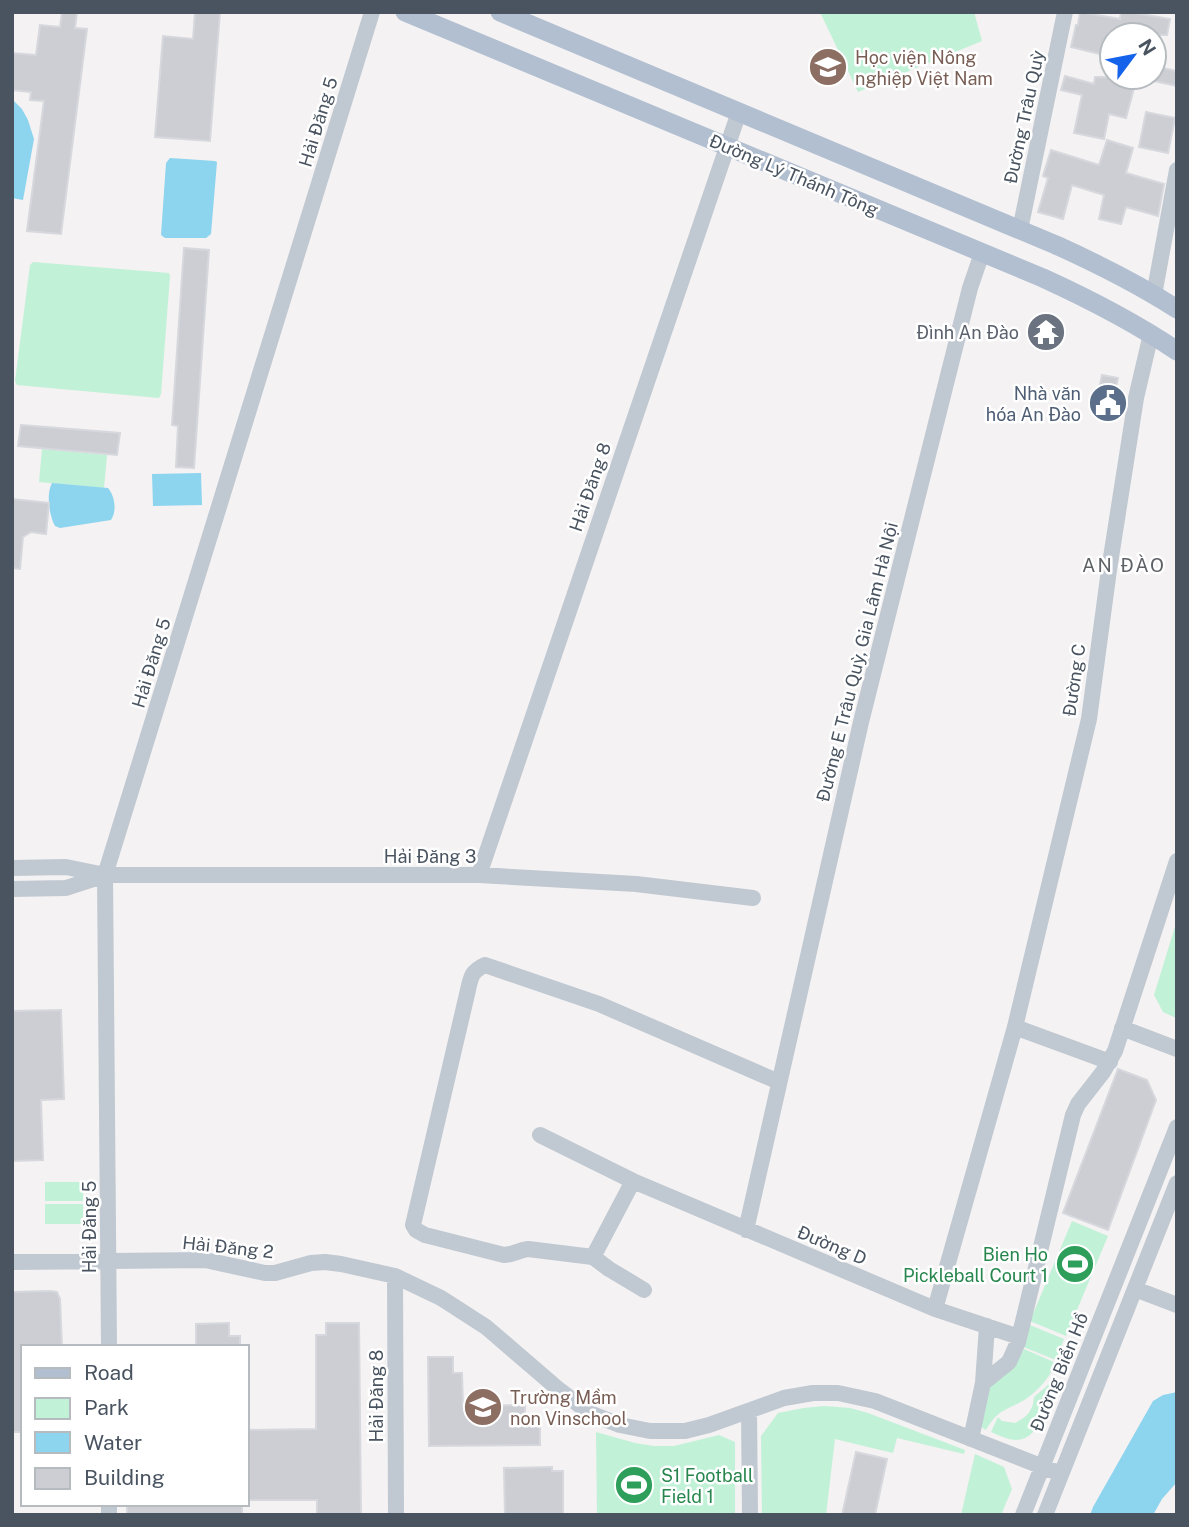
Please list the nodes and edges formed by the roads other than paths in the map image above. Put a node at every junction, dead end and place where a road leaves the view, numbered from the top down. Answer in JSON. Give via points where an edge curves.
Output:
{"nodes":[{"id":1,"x":372,"y":12,"type":"edge"},
{"id":2,"x":405,"y":12,"type":"edge"},
{"id":3,"x":500,"y":12,"type":"edge"},
{"id":4,"x":1065,"y":12,"type":"edge"},
{"id":5,"x":739,"y":112,"type":"junction"},
{"id":6,"x":727,"y":147,"type":"junction"},
{"id":7,"x":1177,"y":170,"type":"edge"},
{"id":8,"x":1020,"y":230,"type":"junction"},
{"id":9,"x":982,"y":253,"type":"junction"},
{"id":10,"x":1154,"y":295,"type":"junction"},
{"id":11,"x":1177,"y":309,"type":"edge"},
{"id":12,"x":1151,"y":334,"type":"junction"},
{"id":13,"x":1177,"y":351,"type":"edge"},
{"id":14,"x":1177,"y":861,"type":"edge"},
{"id":15,"x":12,"y":868,"type":"edge"},
{"id":16,"x":106,"y":875,"type":"junction"},
{"id":17,"x":479,"y":875,"type":"junction"},
{"id":18,"x":12,"y":889,"type":"edge"},
{"id":19,"x":752,"y":898,"type":"dead end"},
{"id":20,"x":1015,"y":1027,"type":"junction"},
{"id":21,"x":1122,"y":1028,"type":"junction"},
{"id":22,"x":1177,"y":1049,"type":"edge"},
{"id":23,"x":1110,"y":1062,"type":"junction"},
{"id":24,"x":779,"y":1082,"type":"junction"},
{"id":25,"x":1177,"y":1127,"type":"edge"},
{"id":26,"x":540,"y":1135,"type":"dead end"},
{"id":27,"x":633,"y":1181,"type":"junction"},
{"id":28,"x":1177,"y":1183,"type":"edge"},
{"id":29,"x":746,"y":1230,"type":"junction"},
{"id":30,"x":593,"y":1257,"type":"junction"},
{"id":31,"x":109,"y":1261,"type":"junction"},
{"id":32,"x":12,"y":1262,"type":"edge"},
{"id":33,"x":395,"y":1276,"type":"junction"},
{"id":34,"x":1135,"y":1289,"type":"junction"},
{"id":35,"x":644,"y":1290,"type":"dead end"},
{"id":36,"x":1177,"y":1305,"type":"edge"},
{"id":37,"x":935,"y":1309,"type":"junction"},
{"id":38,"x":987,"y":1326,"type":"junction"},
{"id":39,"x":1019,"y":1336,"type":"junction"},
{"id":40,"x":109,"y":1345,"type":"edge"},
{"id":41,"x":983,"y":1383,"type":"junction"},
{"id":42,"x":749,"y":1411,"type":"junction"},
{"id":43,"x":971,"y":1439,"type":"junction"},
{"id":44,"x":1042,"y":1467,"type":"junction"},
{"id":45,"x":1061,"y":1474,"type":"junction"},
{"id":46,"x":396,"y":1515,"type":"edge"},
{"id":47,"x":750,"y":1515,"type":"edge"},
{"id":48,"x":1023,"y":1515,"type":"edge"},
{"id":49,"x":1045,"y":1515,"type":"edge"}],
"edges":[{"from":1,"to":16,"type":"street","name":"Hải Đăng 5"},
{"from":2,"to":6,"type":"main road","name":"Đường Lý Thánh Tông"},
{"from":3,"to":5,"type":"main road","name":"Đường Lý Thánh Tông"},
{"from":4,"to":8,"type":"street","name":"Đường Trâu Quỳ"},
{"from":5,"to":6,"type":"street","name":"Hải Đăng 8"},
{"from":5,"to":8,"type":"main road","name":"Đường Lý Thánh Tông"},
{"from":6,"to":9,"type":"main road","name":"Đường Lý Thánh Tông"},
{"from":6,"to":17,"type":"street","name":"Hải Đăng 8"},
{"from":7,"to":10,"type":"street"},
{"from":8,"to":10,"type":"main road","name":"Đường Lý Thánh Tông"},
{"from":9,"to":12,"type":"main road","name":"Đường Lý Thánh Tông","via":[[1079,294]]},
{"from":9,"to":24,"type":"street","name":"Đường E Trâu Quỳ, Gia Lâm Hà Nội","via":[[865,708]]},
{"from":10,"to":11,"type":"main road","name":"Đường Lý Thánh Tông"},
{"from":12,"to":13,"type":"main road","name":"Đường Lý Thánh Tông"},
{"from":12,"to":20,"type":"street","name":"Đường C","via":[[1136,398],[1088,719]]},
{"from":14,"to":21,"type":"street"},
{"from":15,"to":16,"type":"street","name":"Hải Đăng 3","via":[[66,867]]},
{"from":16,"to":17,"type":"street","name":"Hải Đăng 3"},
{"from":16,"to":18,"type":"street","name":"Hải Đăng 3","via":[[66,888]]},
{"from":16,"to":31,"type":"street","name":"Hải Đăng 5"},
{"from":17,"to":19,"type":"street","name":"Hải Đăng 3","via":[[636,884]]},
{"from":20,"to":23,"type":"street"},
{"from":20,"to":37,"type":"street","name":"Đường C"},
{"from":21,"to":22,"type":"street"},
{"from":21,"to":23,"type":"street"},
{"from":23,"to":39,"type":"street","via":[[1070,1123]]},
{"from":24,"to":29,"type":"street","name":"Đường E Trâu Quỳ, Gia Lâm Hà Nội"},
{"from":24,"to":30,"type":"street","via":[[599,1004],[485,965],[476,970],[413,1225],[425,1235],[503,1255],[528,1249]]},
{"from":25,"to":44,"type":"street","name":"Đường Biển Hồ"},
{"from":26,"to":27,"type":"street","name":"Đường D"},
{"from":27,"to":29,"type":"street","name":"Đường D"},
{"from":27,"to":30,"type":"street"},
{"from":28,"to":34,"type":"street"},
{"from":29,"to":37,"type":"street","name":"Đường D"},
{"from":30,"to":35,"type":"street"},
{"from":31,"to":32,"type":"street","name":"Hải Đăng 2"},
{"from":31,"to":33,"type":"street","name":"Hải Đăng 2","via":[[205,1260],[275,1273],[325,1262]]},
{"from":31,"to":40,"type":"street","name":"Hải Đăng 5"},
{"from":33,"to":42,"type":"street","name":"Hải Đăng 2","via":[[474,1318],[570,1398],[610,1422],[674,1432]]},
{"from":33,"to":46,"type":"street","name":"Hải Đăng 8"},
{"from":34,"to":36,"type":"street"},
{"from":34,"to":45,"type":"street"},
{"from":37,"to":38,"type":"street","name":"Đường D"},
{"from":38,"to":39,"type":"street","name":"Đường D"},
{"from":38,"to":41,"type":"street"},
{"from":39,"to":41,"type":"street","via":[[1009,1362]]},
{"from":41,"to":43,"type":"street"},
{"from":42,"to":43,"type":"street","name":"Hải Đăng 2","via":[[784,1398],[838,1393],[875,1401]]},
{"from":42,"to":47,"type":"street"},
{"from":43,"to":44,"type":"street","name":"Hải Đăng 2"},
{"from":44,"to":45,"type":"street","name":"Hải Đăng 2"},
{"from":44,"to":48,"type":"street","name":"Đường Biển Hồ"},
{"from":45,"to":49,"type":"street"}]}
